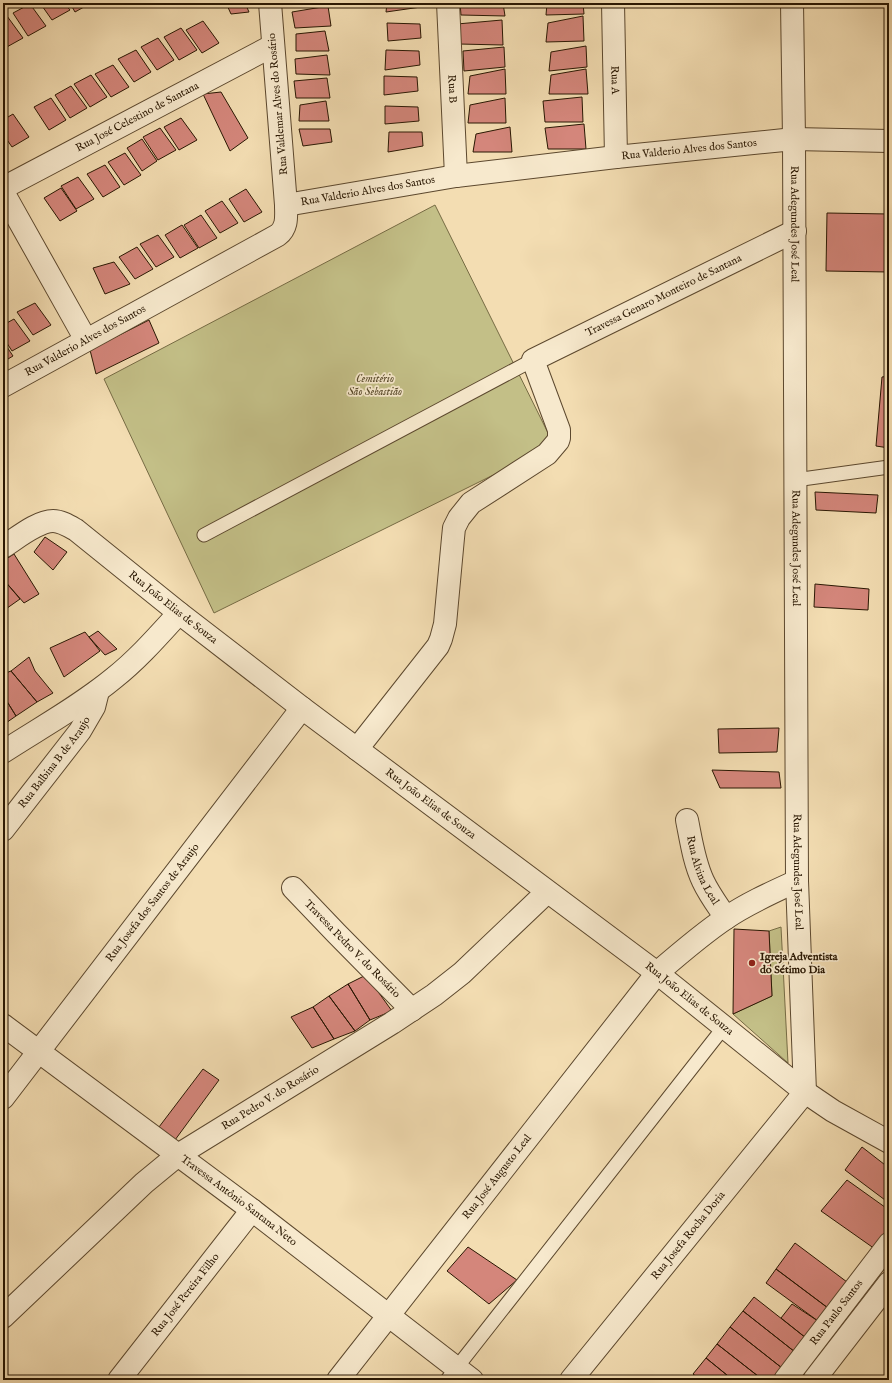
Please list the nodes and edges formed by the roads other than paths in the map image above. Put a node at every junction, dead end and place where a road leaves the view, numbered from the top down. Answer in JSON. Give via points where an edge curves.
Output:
{"nodes":[{"id":1,"x":270,"y":3,"type":"edge"},
{"id":2,"x":448,"y":3,"type":"edge"},
{"id":3,"x":613,"y":3,"type":"edge"},
{"id":4,"x":792,"y":3,"type":"edge"},
{"id":5,"x":272,"y":46,"type":"junction"},
{"id":6,"x":794,"y":139,"type":"junction"},
{"id":7,"x":889,"y":141,"type":"edge"},
{"id":8,"x":616,"y":157,"type":"junction"},
{"id":9,"x":456,"y":176,"type":"junction"},
{"id":10,"x":3,"y":188,"type":"edge"},
{"id":11,"x":3,"y":192,"type":"edge"},
{"id":12,"x":286,"y":205,"type":"junction"},
{"id":13,"x":794,"y":231,"type":"junction"},
{"id":14,"x":86,"y":340,"type":"junction"},
{"id":15,"x":533,"y":360,"type":"junction"},
{"id":16,"x":3,"y":386,"type":"edge"},
{"id":17,"x":889,"y":467,"type":"edge"},
{"id":18,"x":795,"y":480,"type":"junction"},
{"id":19,"x":204,"y":534,"type":"dead end"},
{"id":20,"x":3,"y":547,"type":"edge"},
{"id":21,"x":179,"y":613,"type":"junction"},
{"id":22,"x":98,"y":691,"type":"junction"},
{"id":23,"x":302,"y":708,"type":"junction"},
{"id":24,"x":357,"y":749,"type":"junction"},
{"id":25,"x":3,"y":752,"type":"edge"},
{"id":26,"x":687,"y":820,"type":"dead end"},
{"id":27,"x":3,"y":830,"type":"edge"},
{"id":28,"x":797,"y":881,"type":"junction"},
{"id":29,"x":294,"y":888,"type":"dead end"},
{"id":30,"x":547,"y":892,"type":"junction"},
{"id":31,"x":726,"y":918,"type":"junction"},
{"id":32,"x":657,"y":973,"type":"junction"},
{"id":33,"x":412,"y":1010,"type":"junction"},
{"id":34,"x":3,"y":1025,"type":"edge"},
{"id":35,"x":724,"y":1027,"type":"junction"},
{"id":36,"x":38,"y":1051,"type":"junction"},
{"id":37,"x":805,"y":1092,"type":"junction"},
{"id":38,"x":3,"y":1098,"type":"edge"},
{"id":39,"x":889,"y":1142,"type":"edge"},
{"id":40,"x":178,"y":1155,"type":"junction"},
{"id":41,"x":252,"y":1210,"type":"junction"},
{"id":42,"x":889,"y":1244,"type":"edge"},
{"id":43,"x":889,"y":1283,"type":"edge"},
{"id":44,"x":388,"y":1316,"type":"junction"},
{"id":45,"x":3,"y":1317,"type":"edge"},
{"id":46,"x":458,"y":1376,"type":"edge"},
{"id":47,"x":120,"y":1380,"type":"edge"},
{"id":48,"x":338,"y":1380,"type":"edge"},
{"id":49,"x":571,"y":1380,"type":"edge"},
{"id":50,"x":785,"y":1380,"type":"edge"},
{"id":51,"x":814,"y":1380,"type":"edge"}],
"edges":[{"from":1,"to":5,"type":"street","name":"Rua Valdemar Alves do Rosário"},
{"from":2,"to":9,"type":"street","name":"Rua B"},
{"from":3,"to":8,"type":"street","name":"Rua A"},
{"from":4,"to":6,"type":"street","name":"Rua Adegundes José Leal"},
{"from":5,"to":10,"type":"street","name":"Rua José Celestino de Santana"},
{"from":5,"to":12,"type":"street","name":"Rua Valdemar Alves do Rosário"},
{"from":6,"to":7,"type":"street","name":"Rua Valderio Alves dos Santos"},
{"from":6,"to":8,"type":"street","name":"Rua Valderio Alves dos Santos"},
{"from":6,"to":13,"type":"street","name":"Rua Adegundes José Leal"},
{"from":8,"to":9,"type":"street","name":"Rua Valderio Alves dos Santos"},
{"from":9,"to":12,"type":"street","name":"Rua Valderio Alves dos Santos"},
{"from":11,"to":14,"type":"street"},
{"from":12,"to":14,"type":"street","name":"Rua Valderio Alves dos Santos","via":[[286,225],[278,235]]},
{"from":13,"to":15,"type":"street","name":"Travessa Genaro Monteiro de Santana"},
{"from":13,"to":18,"type":"street","name":"Rua Adegundes José Leal"},
{"from":14,"to":16,"type":"street","name":"Rua Valderio Alves dos Santos"},
{"from":15,"to":19,"type":"lane"},
{"from":15,"to":24,"type":"street","via":[[559,430],[558,442],[547,454],[470,503],[459,518],[452,538],[445,624],[441,640]]},
{"from":17,"to":18,"type":"lane"},
{"from":18,"to":28,"type":"street","name":"Rua Adegundes José Leal"},
{"from":20,"to":21,"type":"street","name":"Rua João Elias de Souza","via":[[35,526],[54,521],[76,530]]},
{"from":21,"to":22,"type":"street","name":"Rua Balbina B de Araujo","via":[[134,660]]},
{"from":21,"to":23,"type":"street","name":"Rua João Elias de Souza"},
{"from":22,"to":25,"type":"street","name":"Rua Balbina B de Araujo"},
{"from":22,"to":27,"type":"street","name":"Rua Balbina B de Araujo","via":[[94,707],[80,731]]},
{"from":23,"to":24,"type":"street","name":"Rua João Elias de Souza"},
{"from":23,"to":36,"type":"street","name":"Rua Josefa dos Santos de Araujo"},
{"from":24,"to":30,"type":"street","name":"Rua João Elias de Souza"},
{"from":26,"to":31,"type":"street","name":"Rua Alvina Leal","via":[[703,881]]},
{"from":28,"to":31,"type":"street","name":"Rua Alvina Leal"},
{"from":28,"to":37,"type":"street","name":"Rua Adegundes José Leal"},
{"from":29,"to":33,"type":"street","name":"Travessa Pedro V. do Rosário"},
{"from":30,"to":32,"type":"street","name":"Rua João Elias de Souza"},
{"from":30,"to":33,"type":"street","name":"Rua Pedro V. do Rosário","via":[[462,973]]},
{"from":31,"to":32,"type":"street","name":"Rua Alvina Leal"},
{"from":32,"to":35,"type":"street","name":"Rua João Elias de Souza"},
{"from":32,"to":44,"type":"street","name":"Rua José Augusto Leal"},
{"from":33,"to":40,"type":"street","name":"Rua Pedro V. do Rosário"},
{"from":34,"to":36,"type":"street","name":"Travessa Antônio Santana Neto"},
{"from":35,"to":37,"type":"street","name":"Rua João Elias de Souza"},
{"from":35,"to":46,"type":"lane"},
{"from":36,"to":38,"type":"street","name":"Rua Josefa dos Santos de Araujo"},
{"from":36,"to":40,"type":"street","name":"Travessa Antônio Santana Neto"},
{"from":37,"to":39,"type":"street","name":"Rua João Elias de Souza","via":[[832,1111]]},
{"from":37,"to":49,"type":"street","name":"Rua Josefa Rocha Doria"},
{"from":40,"to":41,"type":"street","name":"Travessa Antônio Santana Neto"},
{"from":40,"to":45,"type":"street","name":"Rua Pedro V. do Rosário","via":[[144,1183]]},
{"from":41,"to":44,"type":"street","name":"Travessa Antônio Santana Neto"},
{"from":41,"to":47,"type":"street","name":"Rua José Pereira Filho"},
{"from":42,"to":50,"type":"street","name":"Rua Paulo Santos"},
{"from":43,"to":51,"type":"street","name":"Rua Paulo Santos"},
{"from":44,"to":46,"type":"street","name":"Travessa Antônio Santana Neto"},
{"from":44,"to":48,"type":"street","name":"Rua José Augusto Leal"}]}
